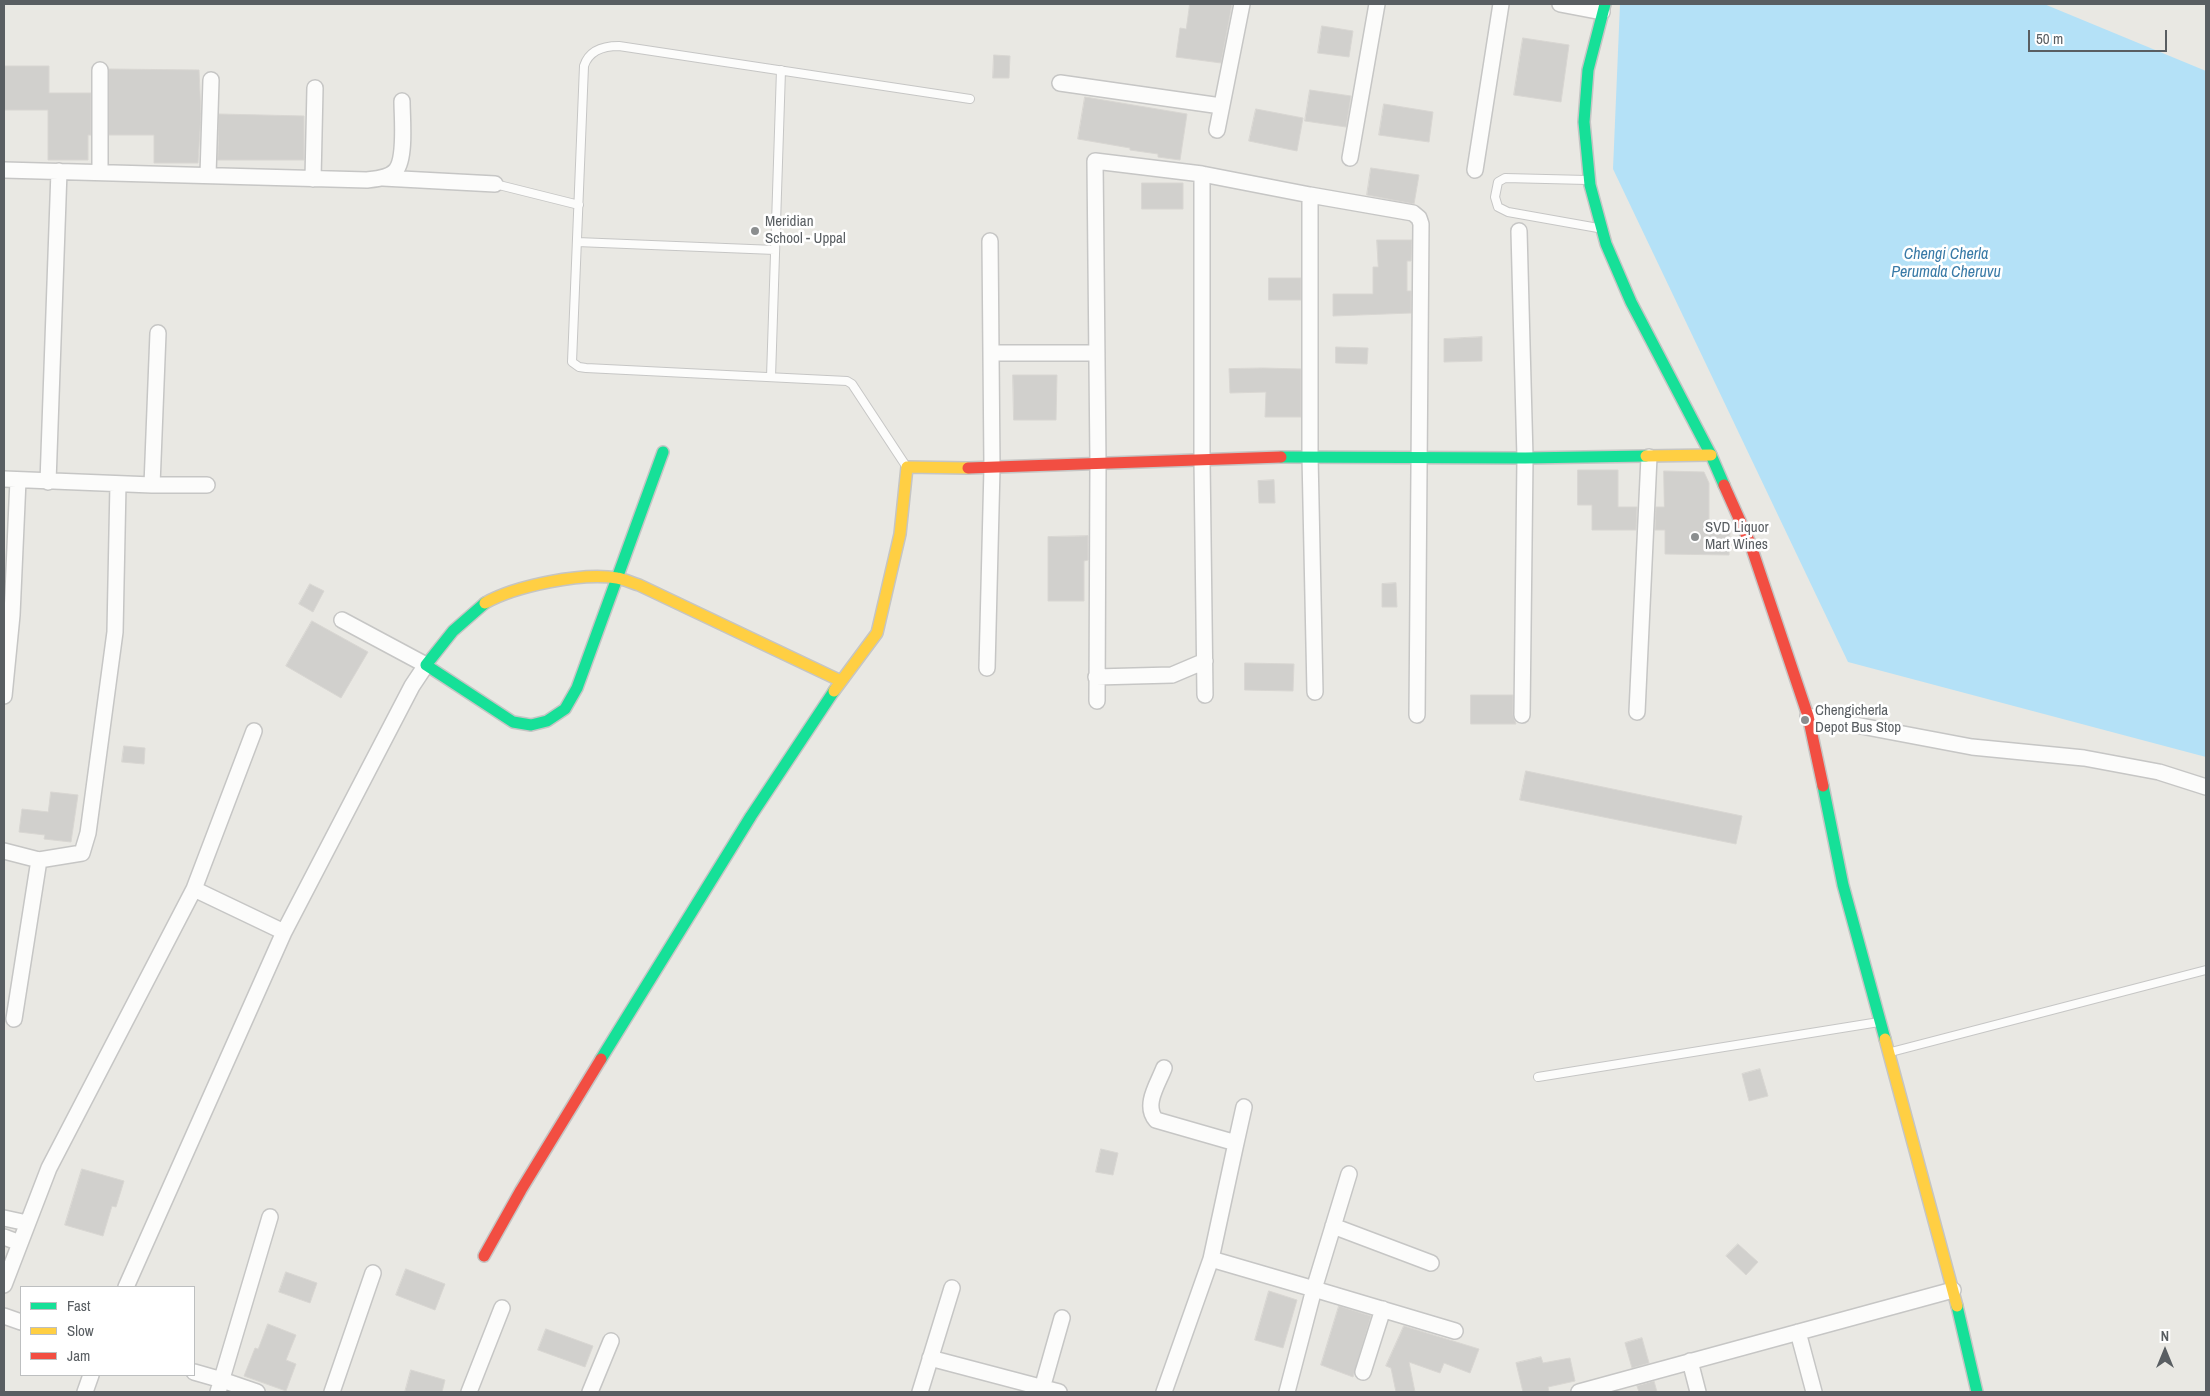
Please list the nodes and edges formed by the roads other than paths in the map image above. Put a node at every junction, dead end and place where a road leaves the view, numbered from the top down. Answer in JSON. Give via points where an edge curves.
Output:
{"nodes":[{"id":1,"x":1242,"y":4,"type":"edge"},
{"id":2,"x":1376,"y":4,"type":"edge"},
{"id":3,"x":1501,"y":4,"type":"edge"},
{"id":4,"x":1560,"y":4,"type":"edge"},
{"id":5,"x":1603,"y":8,"type":"edge"},
{"id":6,"x":100,"y":70,"type":"dead end"},
{"id":7,"x":781,"y":70,"type":"junction"},
{"id":8,"x":211,"y":80,"type":"dead end"},
{"id":9,"x":1060,"y":83,"type":"dead end"},
{"id":10,"x":315,"y":88,"type":"dead end"},
{"id":11,"x":970,"y":99,"type":"dead end"},
{"id":12,"x":402,"y":101,"type":"dead end"},
{"id":13,"x":1221,"y":106,"type":"junction"},
{"id":14,"x":1217,"y":130,"type":"dead end"},
{"id":15,"x":1350,"y":158,"type":"dead end"},
{"id":16,"x":4,"y":170,"type":"edge"},
{"id":17,"x":1475,"y":170,"type":"dead end"},
{"id":18,"x":59,"y":171,"type":"junction"},
{"id":19,"x":100,"y":172,"type":"junction"},
{"id":20,"x":1202,"y":174,"type":"junction"},
{"id":21,"x":208,"y":175,"type":"junction"},
{"id":22,"x":383,"y":178,"type":"junction"},
{"id":23,"x":313,"y":179,"type":"junction"},
{"id":24,"x":1589,"y":180,"type":"junction"},
{"id":25,"x":495,"y":184,"type":"joint"},
{"id":26,"x":1310,"y":195,"type":"junction"},
{"id":27,"x":579,"y":205,"type":"junction"},
{"id":28,"x":1602,"y":228,"type":"junction"},
{"id":29,"x":1519,"y":231,"type":"dead end"},
{"id":30,"x":990,"y":241,"type":"dead end"},
{"id":31,"x":577,"y":242,"type":"junction"},
{"id":32,"x":775,"y":250,"type":"junction"},
{"id":33,"x":158,"y":333,"type":"dead end"},
{"id":34,"x":991,"y":353,"type":"junction"},
{"id":35,"x":1097,"y":353,"type":"junction"},
{"id":36,"x":771,"y":377,"type":"junction"},
{"id":37,"x":663,"y":452,"type":"dead end"},
{"id":38,"x":1711,"y":455,"type":"junction"},
{"id":39,"x":1310,"y":456,"type":"junction"},
{"id":40,"x":1648,"y":457,"type":"junction"},
{"id":41,"x":1420,"y":458,"type":"junction"},
{"id":42,"x":1525,"y":458,"type":"junction"},
{"id":43,"x":1202,"y":460,"type":"junction"},
{"id":44,"x":1098,"y":464,"type":"junction"},
{"id":45,"x":907,"y":467,"type":"junction"},
{"id":46,"x":992,"y":468,"type":"junction"},
{"id":47,"x":11,"y":480,"type":"edge"},
{"id":48,"x":48,"y":482,"type":"junction"},
{"id":49,"x":118,"y":484,"type":"junction"},
{"id":50,"x":152,"y":485,"type":"junction"},
{"id":51,"x":207,"y":485,"type":"dead end"},
{"id":52,"x":616,"y":578,"type":"junction"},
{"id":53,"x":342,"y":620,"type":"dead end"},
{"id":54,"x":1205,"y":661,"type":"junction"},
{"id":55,"x":426,"y":665,"type":"junction"},
{"id":56,"x":987,"y":668,"type":"dead end"},
{"id":57,"x":1096,"y":677,"type":"junction"},
{"id":58,"x":841,"y":681,"type":"junction"},
{"id":59,"x":1315,"y":692,"type":"dead end"},
{"id":60,"x":1205,"y":695,"type":"dead end"},
{"id":61,"x":4,"y":696,"type":"edge"},
{"id":62,"x":1097,"y":701,"type":"dead end"},
{"id":63,"x":1637,"y":712,"type":"dead end"},
{"id":64,"x":1522,"y":714,"type":"dead end"},
{"id":65,"x":1417,"y":715,"type":"dead end"},
{"id":66,"x":1808,"y":716,"type":"junction"},
{"id":67,"x":254,"y":731,"type":"dead end"},
{"id":68,"x":2206,"y":787,"type":"edge"},
{"id":69,"x":4,"y":851,"type":"edge"},
{"id":70,"x":39,"y":860,"type":"junction"},
{"id":71,"x":194,"y":889,"type":"junction"},
{"id":72,"x":284,"y":932,"type":"junction"},
{"id":73,"x":2206,"y":970,"type":"edge"},
{"id":74,"x":14,"y":1019,"type":"dead end"},
{"id":75,"x":1880,"y":1022,"type":"junction"},
{"id":76,"x":1889,"y":1052,"type":"junction"},
{"id":77,"x":1164,"y":1068,"type":"dead end"},
{"id":78,"x":1538,"y":1077,"type":"dead end"},
{"id":79,"x":1244,"y":1107,"type":"dead end"},
{"id":80,"x":1236,"y":1143,"type":"junction"},
{"id":81,"x":1349,"y":1174,"type":"dead end"},
{"id":82,"x":4,"y":1218,"type":"edge"},
{"id":83,"x":270,"y":1218,"type":"dead end"},
{"id":84,"x":27,"y":1223,"type":"junction"},
{"id":85,"x":1333,"y":1226,"type":"junction"},
{"id":86,"x":4,"y":1237,"type":"edge"},
{"id":87,"x":20,"y":1243,"type":"junction"},
{"id":88,"x":484,"y":1256,"type":"dead end"},
{"id":89,"x":1211,"y":1258,"type":"junction"},
{"id":90,"x":1431,"y":1263,"type":"dead end"},
{"id":91,"x":373,"y":1273,"type":"dead end"},
{"id":92,"x":4,"y":1285,"type":"edge"},
{"id":93,"x":126,"y":1286,"type":"edge"},
{"id":94,"x":952,"y":1288,"type":"dead end"},
{"id":95,"x":1314,"y":1288,"type":"junction"},
{"id":96,"x":1953,"y":1290,"type":"junction"},
{"id":97,"x":502,"y":1308,"type":"dead end"},
{"id":98,"x":1383,"y":1309,"type":"junction"},
{"id":99,"x":4,"y":1316,"type":"edge"},
{"id":100,"x":1062,"y":1318,"type":"dead end"},
{"id":101,"x":20,"y":1322,"type":"edge"},
{"id":102,"x":1455,"y":1331,"type":"dead end"},
{"id":103,"x":1798,"y":1332,"type":"junction"},
{"id":104,"x":611,"y":1341,"type":"dead end"},
{"id":105,"x":930,"y":1358,"type":"junction"},
{"id":106,"x":1690,"y":1361,"type":"junction"},
{"id":107,"x":1363,"y":1372,"type":"dead end"},
{"id":108,"x":195,"y":1373,"type":"edge"},
{"id":109,"x":91,"y":1376,"type":"edge"},
{"id":110,"x":220,"y":1386,"type":"edge"},
{"id":111,"x":1041,"y":1390,"type":"edge"},
{"id":112,"x":1167,"y":1391,"type":"edge"},
{"id":113,"x":85,"y":1392,"type":"edge"},
{"id":114,"x":257,"y":1392,"type":"edge"},
{"id":115,"x":332,"y":1392,"type":"edge"},
{"id":116,"x":469,"y":1392,"type":"edge"},
{"id":117,"x":590,"y":1392,"type":"edge"},
{"id":118,"x":920,"y":1392,"type":"edge"},
{"id":119,"x":1059,"y":1392,"type":"edge"},
{"id":120,"x":1288,"y":1392,"type":"edge"},
{"id":121,"x":1579,"y":1392,"type":"edge"},
{"id":122,"x":1698,"y":1392,"type":"edge"},
{"id":123,"x":1814,"y":1392,"type":"edge"},
{"id":124,"x":1977,"y":1392,"type":"edge"}],
"edges":[{"from":1,"to":13,"type":"street"},
{"from":2,"to":15,"type":"street"},
{"from":3,"to":17,"type":"street"},
{"from":4,"to":5,"type":"street"},
{"from":5,"to":24,"type":"street","via":[[1588,70],[1584,122]]},
{"from":6,"to":19,"type":"street"},
{"from":7,"to":11,"type":"lane"},
{"from":7,"to":27,"type":"lane","via":[[619,46],[593,53],[584,66]]},
{"from":7,"to":32,"type":"lane"},
{"from":8,"to":21,"type":"street"},
{"from":9,"to":13,"type":"street"},
{"from":10,"to":23,"type":"street"},
{"from":12,"to":22,"type":"street","via":[[401,156],[396,170]]},
{"from":13,"to":14,"type":"street"},
{"from":16,"to":18,"type":"street"},
{"from":18,"to":19,"type":"street"},
{"from":18,"to":48,"type":"street"},
{"from":19,"to":21,"type":"street"},
{"from":20,"to":26,"type":"street"},
{"from":20,"to":35,"type":"street","via":[[1095,161]]},
{"from":20,"to":43,"type":"street"},
{"from":21,"to":23,"type":"street"},
{"from":22,"to":23,"type":"street"},
{"from":22,"to":25,"type":"street"},
{"from":24,"to":28,"type":"street"},
{"from":24,"to":28,"type":"lane","via":[[1505,178],[1498,182],[1495,198],[1498,207],[1508,212]]},
{"from":25,"to":27,"type":"lane"},
{"from":26,"to":39,"type":"street"},
{"from":26,"to":41,"type":"street","via":[[1413,213],[1422,224]]},
{"from":27,"to":31,"type":"lane"},
{"from":28,"to":38,"type":"street","via":[[1631,302]]},
{"from":29,"to":42,"type":"street"},
{"from":30,"to":34,"type":"street"},
{"from":31,"to":32,"type":"lane"},
{"from":31,"to":36,"type":"lane","via":[[572,362],[579,366]]},
{"from":32,"to":36,"type":"lane"},
{"from":33,"to":50,"type":"street"},
{"from":34,"to":35,"type":"street"},
{"from":34,"to":46,"type":"street"},
{"from":35,"to":44,"type":"street"},
{"from":36,"to":45,"type":"lane","via":[[847,381],[852,384]]},
{"from":37,"to":52,"type":"street"},
{"from":38,"to":40,"type":"street"},
{"from":38,"to":66,"type":"street","via":[[1750,543]]},
{"from":39,"to":41,"type":"street"},
{"from":39,"to":43,"type":"street"},
{"from":39,"to":59,"type":"street"},
{"from":40,"to":42,"type":"street"},
{"from":40,"to":63,"type":"street"},
{"from":41,"to":42,"type":"street"},
{"from":41,"to":65,"type":"street"},
{"from":42,"to":64,"type":"street"},
{"from":43,"to":44,"type":"street"},
{"from":43,"to":54,"type":"street"},
{"from":44,"to":46,"type":"street"},
{"from":44,"to":57,"type":"street"},
{"from":45,"to":46,"type":"street"},
{"from":45,"to":58,"type":"street","via":[[900,534],[877,633]]},
{"from":46,"to":56,"type":"street"},
{"from":47,"to":48,"type":"street"},
{"from":47,"to":61,"type":"street","via":[[12,606]]},
{"from":48,"to":49,"type":"street"},
{"from":49,"to":50,"type":"street"},
{"from":49,"to":70,"type":"street","via":[[115,632],[88,833],[82,853]]},
{"from":50,"to":51,"type":"street"},
{"from":52,"to":55,"type":"street","via":[[585,577],[526,588],[488,601],[444,641]]},
{"from":52,"to":55,"type":"street","via":[[577,688],[565,709],[547,721],[530,725],[513,722]]},
{"from":52,"to":58,"type":"street","via":[[659,594]]},
{"from":53,"to":55,"type":"street"},
{"from":54,"to":57,"type":"street","via":[[1172,675]]},
{"from":54,"to":60,"type":"street"},
{"from":55,"to":72,"type":"street"},
{"from":57,"to":62,"type":"street"},
{"from":58,"to":88,"type":"street","via":[[751,816],[520,1190]]},
{"from":66,"to":68,"type":"street","via":[[1972,747],[2103,762],[2159,772]]},
{"from":66,"to":75,"type":"street","via":[[1844,885]]},
{"from":67,"to":71,"type":"street"},
{"from":69,"to":70,"type":"street"},
{"from":70,"to":74,"type":"street"},
{"from":71,"to":72,"type":"street"},
{"from":71,"to":84,"type":"street","via":[[49,1168]]},
{"from":72,"to":93,"type":"street"},
{"from":73,"to":76,"type":"lane"},
{"from":75,"to":76,"type":"street"},
{"from":75,"to":78,"type":"lane"},
{"from":76,"to":96,"type":"street"},
{"from":77,"to":80,"type":"street","via":[[1149,1106],[1150,1114],[1156,1120]]},
{"from":79,"to":80,"type":"street"},
{"from":80,"to":89,"type":"street"},
{"from":81,"to":85,"type":"street"},
{"from":82,"to":84,"type":"street"},
{"from":83,"to":110,"type":"street"},
{"from":84,"to":87,"type":"street"},
{"from":85,"to":90,"type":"street"},
{"from":85,"to":95,"type":"street"},
{"from":86,"to":87,"type":"street"},
{"from":87,"to":92,"type":"street"},
{"from":89,"to":95,"type":"street"},
{"from":89,"to":112,"type":"street"},
{"from":91,"to":115,"type":"street"},
{"from":94,"to":105,"type":"street"},
{"from":95,"to":98,"type":"street"},
{"from":95,"to":120,"type":"street"},
{"from":96,"to":103,"type":"street"},
{"from":96,"to":124,"type":"street"},
{"from":97,"to":116,"type":"street"},
{"from":98,"to":102,"type":"street"},
{"from":98,"to":107,"type":"street"},
{"from":99,"to":101,"type":"street"},
{"from":100,"to":111,"type":"street"},
{"from":103,"to":106,"type":"street"},
{"from":103,"to":123,"type":"street"},
{"from":104,"to":117,"type":"street"},
{"from":105,"to":111,"type":"street"},
{"from":105,"to":118,"type":"street"},
{"from":106,"to":121,"type":"street"},
{"from":106,"to":122,"type":"street"},
{"from":108,"to":110,"type":"street"},
{"from":109,"to":113,"type":"street"},
{"from":110,"to":114,"type":"street"},
{"from":111,"to":119,"type":"street"}]}
